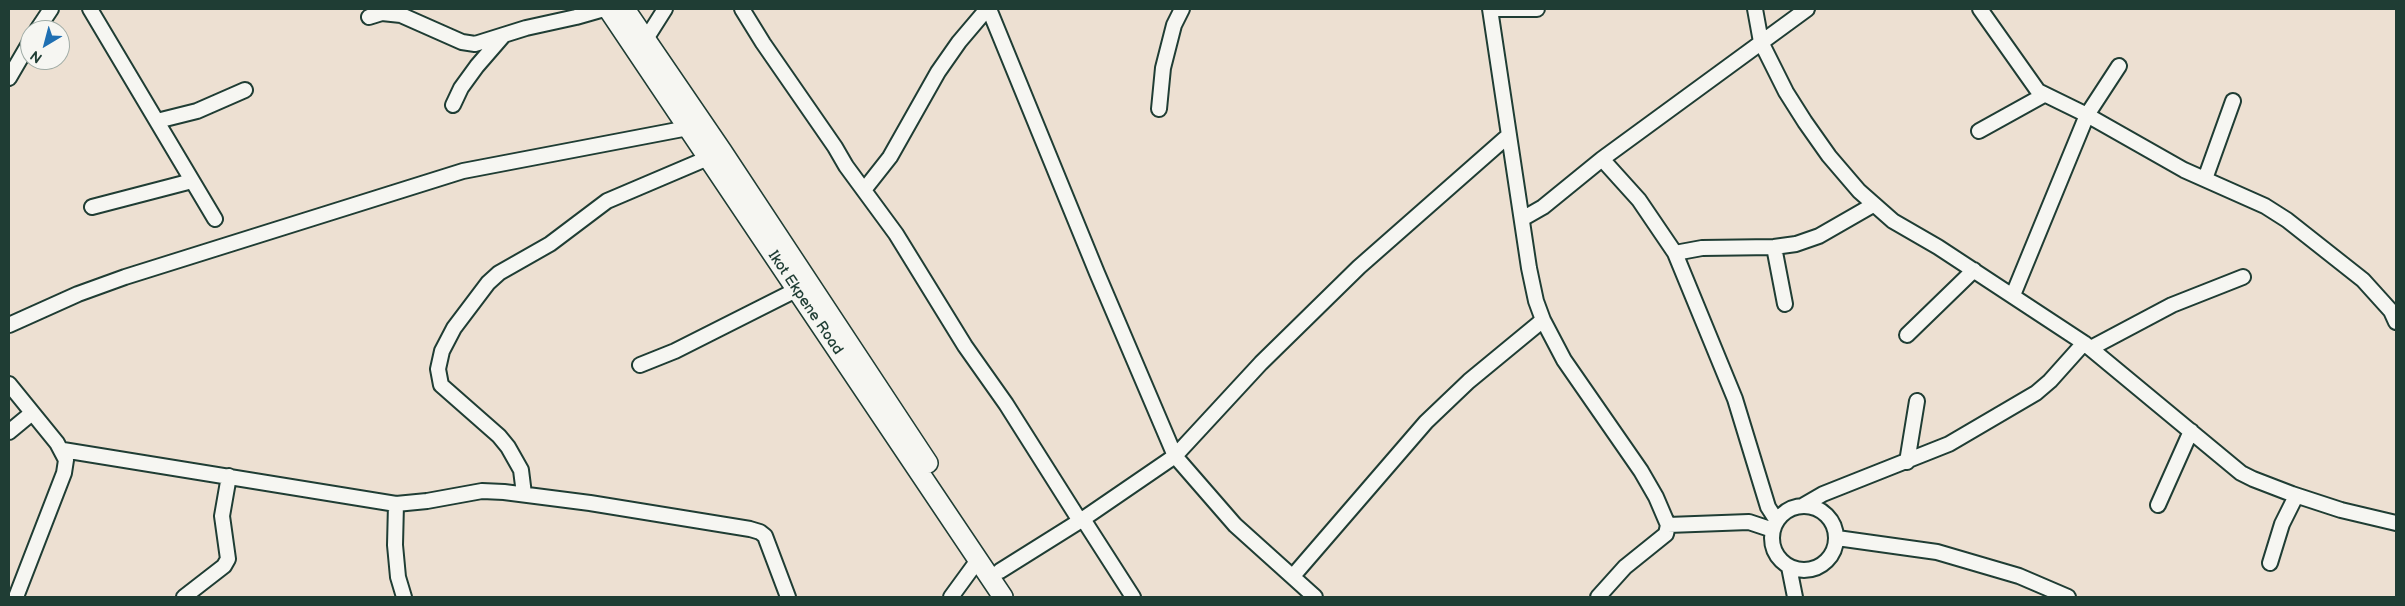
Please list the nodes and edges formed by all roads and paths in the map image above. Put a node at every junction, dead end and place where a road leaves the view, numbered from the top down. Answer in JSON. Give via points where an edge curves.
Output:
{"nodes":[{"id":1,"x":51,"y":9,"type":"edge"},
{"id":2,"x":90,"y":9,"type":"edge"},
{"id":3,"x":606,"y":9,"type":"edge"},
{"id":4,"x":625,"y":9,"type":"edge"},
{"id":5,"x":666,"y":9,"type":"edge"},
{"id":6,"x":742,"y":9,"type":"edge"},
{"id":7,"x":988,"y":9,"type":"edge"},
{"id":8,"x":1182,"y":9,"type":"edge"},
{"id":9,"x":1490,"y":9,"type":"edge"},
{"id":10,"x":1537,"y":9,"type":"edge"},
{"id":11,"x":1755,"y":9,"type":"edge"},
{"id":12,"x":1808,"y":9,"type":"edge"},
{"id":13,"x":1980,"y":9,"type":"edge"},
{"id":14,"x":369,"y":17,"type":"dead end"},
{"id":15,"x":44,"y":20,"type":"edge"},
{"id":16,"x":503,"y":36,"type":"junction"},
{"id":17,"x":646,"y":39,"type":"junction"},
{"id":18,"x":1761,"y":42,"type":"junction"},
{"id":19,"x":20,"y":59,"type":"edge"},
{"id":20,"x":2119,"y":66,"type":"dead end"},
{"id":21,"x":9,"y":78,"type":"edge"},
{"id":22,"x":245,"y":90,"type":"dead end"},
{"id":23,"x":2044,"y":95,"type":"junction"},
{"id":24,"x":2233,"y":101,"type":"dead end"},
{"id":25,"x":453,"y":105,"type":"dead end"},
{"id":26,"x":1159,"y":109,"type":"dead end"},
{"id":27,"x":2087,"y":115,"type":"junction"},
{"id":28,"x":157,"y":121,"type":"junction"},
{"id":29,"x":688,"y":128,"type":"junction"},
{"id":30,"x":1979,"y":131,"type":"dead end"},
{"id":31,"x":1509,"y":135,"type":"junction"},
{"id":32,"x":708,"y":158,"type":"junction"},
{"id":33,"x":1602,"y":159,"type":"junction"},
{"id":34,"x":2205,"y":179,"type":"junction"},
{"id":35,"x":192,"y":181,"type":"junction"},
{"id":36,"x":864,"y":190,"type":"junction"},
{"id":37,"x":1873,"y":205,"type":"junction"},
{"id":38,"x":92,"y":207,"type":"dead end"},
{"id":39,"x":216,"y":219,"type":"dead end"},
{"id":40,"x":1522,"y":219,"type":"junction"},
{"id":41,"x":1774,"y":248,"type":"junction"},
{"id":42,"x":1675,"y":253,"type":"junction"},
{"id":43,"x":1974,"y":270,"type":"junction"},
{"id":44,"x":2242,"y":277,"type":"dead end"},
{"id":45,"x":796,"y":290,"type":"junction"},
{"id":46,"x":2013,"y":295,"type":"junction"},
{"id":47,"x":1785,"y":304,"type":"dead end"},
{"id":48,"x":1543,"y":320,"type":"junction"},
{"id":49,"x":2396,"y":322,"type":"edge"},
{"id":50,"x":9,"y":325,"type":"edge"},
{"id":51,"x":1907,"y":335,"type":"dead end"},
{"id":52,"x":2088,"y":346,"type":"junction"},
{"id":53,"x":640,"y":365,"type":"dead end"},
{"id":54,"x":9,"y":384,"type":"edge"},
{"id":55,"x":1917,"y":400,"type":"dead end"},
{"id":56,"x":32,"y":414,"type":"junction"},
{"id":57,"x":2190,"y":431,"type":"junction"},
{"id":58,"x":9,"y":432,"type":"edge"},
{"id":59,"x":63,"y":450,"type":"junction"},
{"id":60,"x":1175,"y":456,"type":"junction"},
{"id":61,"x":1907,"y":462,"type":"junction"},
{"id":62,"x":228,"y":476,"type":"junction"},
{"id":63,"x":524,"y":494,"type":"junction"},
{"id":64,"x":2296,"y":496,"type":"junction"},
{"id":65,"x":396,"y":504,"type":"junction"},
{"id":66,"x":1804,"y":504,"type":"junction"},
{"id":67,"x":2158,"y":505,"type":"dead end"},
{"id":68,"x":1081,"y":520,"type":"junction"},
{"id":69,"x":2396,"y":523,"type":"edge"},
{"id":70,"x":1668,"y":525,"type":"junction"},
{"id":71,"x":1775,"y":525,"type":"junction"},
{"id":72,"x":1837,"y":538,"type":"junction"},
{"id":73,"x":978,"y":560,"type":"junction"},
{"id":74,"x":2270,"y":563,"type":"dead end"},
{"id":75,"x":1789,"y":567,"type":"junction"},
{"id":76,"x":1000,"y":571,"type":"junction"},
{"id":77,"x":1293,"y":576,"type":"junction"},
{"id":78,"x":1792,"y":596,"type":"edge"},
{"id":79,"x":16,"y":597,"type":"edge"},
{"id":80,"x":184,"y":597,"type":"edge"},
{"id":81,"x":404,"y":597,"type":"edge"},
{"id":82,"x":788,"y":597,"type":"edge"},
{"id":83,"x":951,"y":597,"type":"edge"},
{"id":84,"x":1004,"y":597,"type":"edge"},
{"id":85,"x":1018,"y":597,"type":"edge"},
{"id":86,"x":1133,"y":597,"type":"edge"},
{"id":87,"x":1315,"y":597,"type":"edge"},
{"id":88,"x":1598,"y":597,"type":"edge"},
{"id":89,"x":2068,"y":597,"type":"edge"}],
"edges":[{"from":1,"to":15,"type":"street"},
{"from":2,"to":28,"type":"street"},
{"from":3,"to":16,"type":"street"},
{"from":3,"to":29,"type":"highway","name":"Ikot Ekpene Road"},
{"from":4,"to":17,"type":"highway","name":"Ikot Ekpene Road"},
{"from":5,"to":17,"type":"street"},
{"from":6,"to":36,"type":"street"},
{"from":7,"to":36,"type":"street","via":[[948,57],[890,157]]},
{"from":7,"to":60,"type":"street"},
{"from":8,"to":26,"type":"street","via":[[1174,25],[1165,60]]},
{"from":9,"to":10,"type":"street"},
{"from":9,"to":31,"type":"street"},
{"from":11,"to":18,"type":"street"},
{"from":12,"to":18,"type":"street"},
{"from":13,"to":23,"type":"street"},
{"from":14,"to":16,"type":"street","via":[[382,13],[401,15],[454,39],[475,44]]},
{"from":16,"to":25,"type":"street","via":[[461,88]]},
{"from":17,"to":76,"type":"highway","name":"Ikot Ekpene Road"},
{"from":18,"to":33,"type":"street"},
{"from":18,"to":37,"type":"street","via":[[1805,122],[1829,156]]},
{"from":19,"to":21,"type":"street"},
{"from":20,"to":27,"type":"street"},
{"from":22,"to":28,"type":"street","via":[[197,111]]},
{"from":23,"to":27,"type":"street"},
{"from":23,"to":30,"type":"street"},
{"from":24,"to":34,"type":"street"},
{"from":27,"to":34,"type":"street"},
{"from":27,"to":46,"type":"street"},
{"from":28,"to":35,"type":"street"},
{"from":29,"to":32,"type":"highway","name":"Ikot Ekpene Road"},
{"from":29,"to":50,"type":"street","via":[[454,174],[125,277]]},
{"from":31,"to":40,"type":"street"},
{"from":31,"to":60,"type":"street","via":[[1358,267],[1261,363]]},
{"from":32,"to":45,"type":"highway","name":"Ikot Ekpene Road"},
{"from":32,"to":63,"type":"street","via":[[607,201],[550,244],[499,273],[454,328],[442,351],[438,369],[441,385],[508,447],[521,470]]},
{"from":33,"to":40,"type":"street","via":[[1544,207]]},
{"from":33,"to":42,"type":"street","via":[[1639,200]]},
{"from":34,"to":49,"type":"street","via":[[2265,206],[2287,220],[2363,280],[2391,311]]},
{"from":35,"to":38,"type":"street"},
{"from":35,"to":39,"type":"street"},
{"from":36,"to":68,"type":"street","via":[[896,234],[965,346]]},
{"from":37,"to":41,"type":"street","via":[[1820,236]]},
{"from":37,"to":43,"type":"street","via":[[1893,221]]},
{"from":40,"to":48,"type":"street","via":[[1529,268]]},
{"from":41,"to":42,"type":"street","via":[[1702,248]]},
{"from":41,"to":47,"type":"street"},
{"from":42,"to":71,"type":"street","via":[[1735,399]]},
{"from":43,"to":46,"type":"street"},
{"from":43,"to":51,"type":"street"},
{"from":44,"to":52,"type":"street","via":[[2172,305]]},
{"from":45,"to":53,"type":"street"},
{"from":45,"to":73,"type":"highway","name":"Ikot Ekpene Road"},
{"from":46,"to":52,"type":"street"},
{"from":48,"to":70,"type":"street","via":[[1564,360],[1641,471]]},
{"from":48,"to":77,"type":"street","via":[[1469,381],[1426,422]]},
{"from":52,"to":57,"type":"street"},
{"from":52,"to":61,"type":"street","via":[[2036,392],[1949,444]]},
{"from":54,"to":56,"type":"street"},
{"from":55,"to":61,"type":"street"},
{"from":56,"to":58,"type":"street"},
{"from":56,"to":59,"type":"street"},
{"from":57,"to":64,"type":"street","via":[[2241,473]]},
{"from":57,"to":67,"type":"street"},
{"from":59,"to":62,"type":"street"},
{"from":59,"to":79,"type":"street","via":[[66,460],[64,473]]},
{"from":60,"to":68,"type":"street"},
{"from":60,"to":77,"type":"street","via":[[1228,518]]},
{"from":61,"to":66,"type":"street"},
{"from":62,"to":65,"type":"street"},
{"from":62,"to":80,"type":"street","via":[[222,516],[228,559],[224,566]]},
{"from":63,"to":65,"type":"street","via":[[482,491]]},
{"from":63,"to":82,"type":"street","via":[[716,522],[760,532],[765,536]]},
{"from":64,"to":69,"type":"street"},
{"from":64,"to":74,"type":"street","via":[[2282,524]]},
{"from":65,"to":81,"type":"street","via":[[395,545],[398,577]]},
{"from":66,"to":71,"type":"street","via":[[1781,515]]},
{"from":66,"to":72,"type":"street","via":[[1827,516],[1833,523]]},
{"from":68,"to":76,"type":"street"},
{"from":68,"to":86,"type":"street"},
{"from":70,"to":71,"type":"street","via":[[1749,522]]},
{"from":70,"to":88,"type":"street","via":[[1666,534],[1625,566]]},
{"from":71,"to":75,"type":"street","via":[[1772,540],[1776,554]]},
{"from":72,"to":75,"type":"street","via":[[1832,555],[1821,567],[1804,571]]},
{"from":72,"to":89,"type":"street","via":[[1945,554],[2019,576]]},
{"from":73,"to":83,"type":"street"},
{"from":73,"to":84,"type":"highway","name":"Ikot Ekpene Road"},
{"from":75,"to":78,"type":"street"},
{"from":76,"to":85,"type":"highway","name":"Ikot Ekpene Road"},
{"from":77,"to":87,"type":"street"}]}
